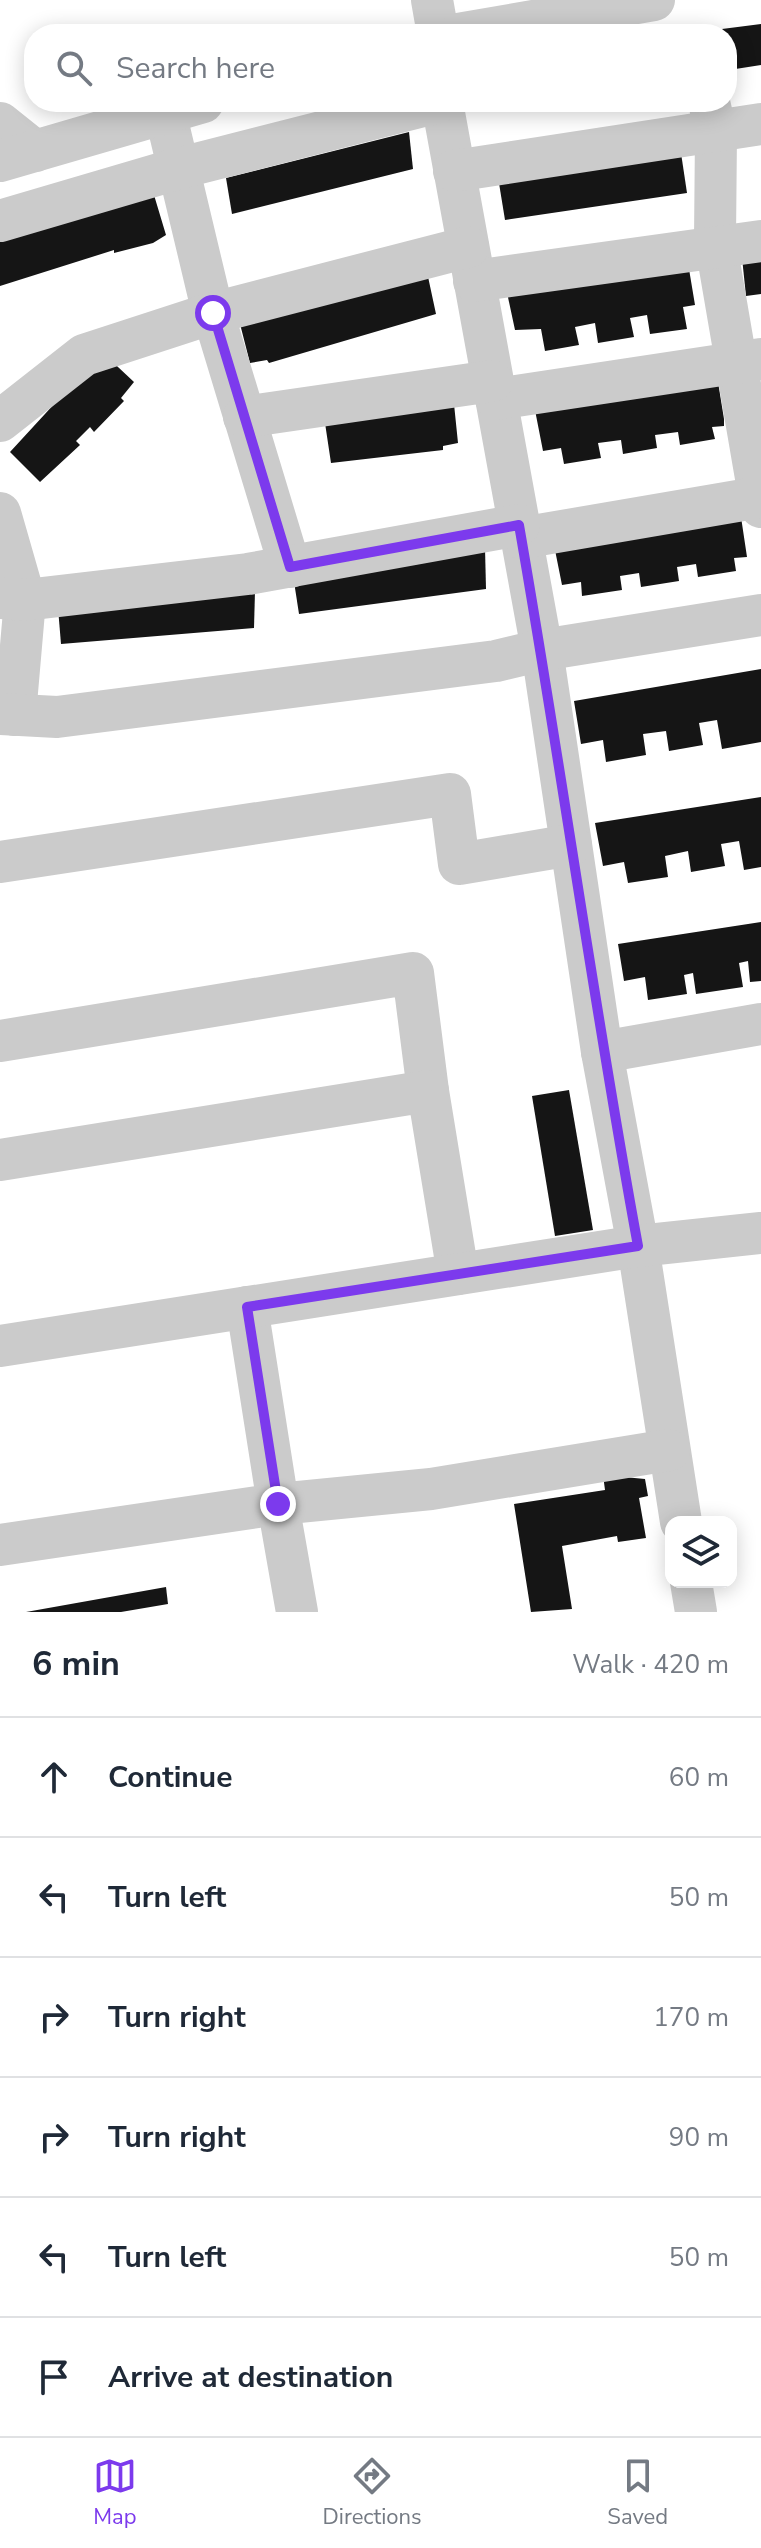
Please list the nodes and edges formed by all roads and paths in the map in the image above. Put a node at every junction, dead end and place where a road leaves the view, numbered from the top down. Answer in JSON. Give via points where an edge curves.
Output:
{"nodes":[{"id":1,"x":432,"y":0,"type":"edge"},
{"id":2,"x":654,"y":0,"type":"edge"},
{"id":3,"x":436,"y":24,"type":"edge"},
{"id":4,"x":516,"y":24,"type":"edge"},
{"id":5,"x":167,"y":112,"type":"edge"},
{"id":6,"x":184,"y":112,"type":"edge"},
{"id":7,"x":401,"y":112,"type":"edge"},
{"id":8,"x":442,"y":112,"type":"edge"},
{"id":9,"x":713,"y":117,"type":"edge"},
{"id":10,"x":0,"y":123,"type":"edge"},
{"id":11,"x":761,"y":124,"type":"edge"},
{"id":12,"x":18,"y":156,"type":"edge"},
{"id":13,"x":180,"y":168,"type":"junction"},
{"id":14,"x":454,"y":171,"type":"junction"},
{"id":15,"x":0,"y":221,"type":"edge"},
{"id":16,"x":761,"y":241,"type":"edge"},
{"id":17,"x":716,"y":248,"type":"junction"},
{"id":18,"x":471,"y":264,"type":"junction"},
{"id":19,"x":213,"y":313,"type":"junction"},
{"id":20,"x":748,"y":362,"type":"edge"},
{"id":21,"x":494,"y":390,"type":"junction"},
{"id":22,"x":244,"y":417,"type":"junction"},
{"id":23,"x":0,"y":421,"type":"edge"},
{"id":24,"x":760,"y":500,"type":"edge"},
{"id":25,"x":0,"y":513,"type":"edge"},
{"id":26,"x":520,"y":532,"type":"junction"},
{"id":27,"x":290,"y":567,"type":"junction"},
{"id":28,"x":12,"y":599,"type":"edge"},
{"id":29,"x":761,"y":615,"type":"edge"},
{"id":30,"x":542,"y":650,"type":"junction"},
{"id":31,"x":8,"y":715,"type":"edge"},
{"id":32,"x":571,"y":845,"type":"junction"},
{"id":33,"x":0,"y":862,"type":"edge"},
{"id":34,"x":761,"y":1024,"type":"edge"},
{"id":35,"x":0,"y":1041,"type":"edge"},
{"id":36,"x":602,"y":1052,"type":"junction"},
{"id":37,"x":428,"y":1091,"type":"junction"},
{"id":38,"x":0,"y":1160,"type":"edge"},
{"id":39,"x":761,"y":1233,"type":"edge"},
{"id":40,"x":638,"y":1246,"type":"junction"},
{"id":41,"x":458,"y":1274,"type":"junction"},
{"id":42,"x":247,"y":1307,"type":"junction"},
{"id":43,"x":0,"y":1346,"type":"edge"},
{"id":44,"x":669,"y":1450,"type":"junction"},
{"id":45,"x":278,"y":1504,"type":"junction"},
{"id":46,"x":680,"y":1516,"type":"edge"},
{"id":47,"x":0,"y":1545,"type":"edge"},
{"id":48,"x":692,"y":1588,"type":"edge"},
{"id":49,"x":297,"y":1612,"type":"edge"},
{"id":50,"x":696,"y":1612,"type":"edge"}],
"edges":[{"from":1,"to":3,"type":"street"},
{"from":2,"to":4,"type":"street"},
{"from":5,"to":12,"type":"street"},
{"from":6,"to":13,"type":"street"},
{"from":7,"to":13,"type":"street"},
{"from":8,"to":14,"type":"street"},
{"from":9,"to":11,"type":"street"},
{"from":9,"to":14,"type":"street"},
{"from":9,"to":17,"type":"street"},
{"from":10,"to":12,"type":"street"},
{"from":13,"to":15,"type":"street"},
{"from":13,"to":19,"type":"street"},
{"from":14,"to":18,"type":"street"},
{"from":16,"to":17,"type":"street"},
{"from":17,"to":18,"type":"street"},
{"from":17,"to":20,"type":"street"},
{"from":18,"to":19,"type":"street"},
{"from":18,"to":21,"type":"street"},
{"from":19,"to":22,"type":"street"},
{"from":19,"to":23,"type":"street","via":[[84,355]]},
{"from":20,"to":21,"type":"street"},
{"from":20,"to":24,"type":"street"},
{"from":21,"to":22,"type":"street"},
{"from":21,"to":26,"type":"street"},
{"from":22,"to":27,"type":"street"},
{"from":24,"to":26,"type":"street"},
{"from":25,"to":28,"type":"street"},
{"from":26,"to":27,"type":"street"},
{"from":26,"to":30,"type":"street"},
{"from":27,"to":28,"type":"street"},
{"from":28,"to":31,"type":"street"},
{"from":29,"to":30,"type":"street"},
{"from":30,"to":31,"type":"street","via":[[496,661],[57,717]]},
{"from":30,"to":32,"type":"street"},
{"from":32,"to":33,"type":"street","via":[[459,864],[450,794]]},
{"from":32,"to":36,"type":"street"},
{"from":34,"to":36,"type":"street"},
{"from":35,"to":37,"type":"street","via":[[413,973]]},
{"from":36,"to":40,"type":"street"},
{"from":37,"to":38,"type":"street"},
{"from":37,"to":41,"type":"street"},
{"from":39,"to":40,"type":"street"},
{"from":40,"to":41,"type":"street"},
{"from":40,"to":44,"type":"street"},
{"from":41,"to":42,"type":"street"},
{"from":42,"to":43,"type":"street"},
{"from":42,"to":45,"type":"street"},
{"from":44,"to":45,"type":"street","via":[[431,1489]]},
{"from":44,"to":46,"type":"street"},
{"from":45,"to":47,"type":"street"},
{"from":45,"to":49,"type":"street"},
{"from":48,"to":50,"type":"street"}]}
